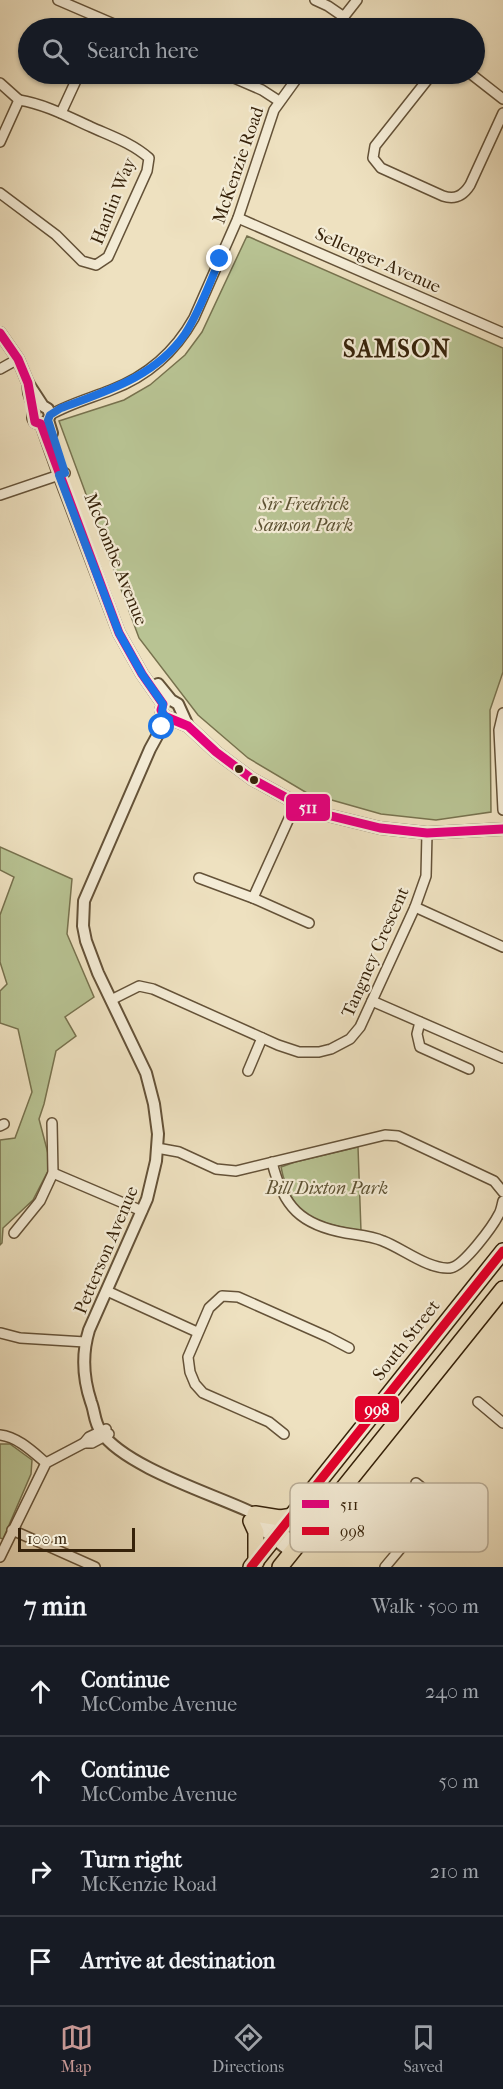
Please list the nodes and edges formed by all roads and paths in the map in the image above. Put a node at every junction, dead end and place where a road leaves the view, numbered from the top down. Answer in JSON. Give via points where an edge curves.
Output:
{"nodes":[{"id":1,"x":58,"y":0,"type":"edge"},
{"id":2,"x":315,"y":0,"type":"edge"},
{"id":3,"x":357,"y":0,"type":"edge"},
{"id":4,"x":344,"y":17,"type":"joint"},
{"id":5,"x":90,"y":18,"type":"edge"},
{"id":6,"x":0,"y":83,"type":"edge"},
{"id":7,"x":74,"y":84,"type":"edge"},
{"id":8,"x":248,"y":84,"type":"edge"},
{"id":9,"x":292,"y":84,"type":"edge"},
{"id":10,"x":424,"y":84,"type":"edge"},
{"id":11,"x":484,"y":84,"type":"edge"},
{"id":12,"x":503,"y":99,"type":"edge"},
{"id":13,"x":19,"y":100,"type":"junction"},
{"id":14,"x":279,"y":101,"type":"junction"},
{"id":15,"x":61,"y":113,"type":"junction"},
{"id":16,"x":503,"y":113,"type":"edge"},
{"id":17,"x":0,"y":142,"type":"edge"},
{"id":18,"x":0,"y":193,"type":"edge"},
{"id":19,"x":238,"y":218,"type":"junction"},
{"id":20,"x":0,"y":333,"type":"edge"},
{"id":21,"x":503,"y":333,"type":"edge"},
{"id":22,"x":18,"y":359,"type":"junction"},
{"id":23,"x":0,"y":369,"type":"edge"},
{"id":24,"x":44,"y":414,"type":"junction"},
{"id":25,"x":62,"y":474,"type":"junction"},
{"id":26,"x":0,"y":495,"type":"edge"},
{"id":27,"x":165,"y":705,"type":"junction"},
{"id":28,"x":503,"y":713,"type":"edge"},
{"id":29,"x":174,"y":716,"type":"junction"},
{"id":30,"x":296,"y":803,"type":"junction"},
{"id":31,"x":503,"y":810,"type":"edge"},
{"id":32,"x":503,"y":829,"type":"edge"},
{"id":33,"x":428,"y":833,"type":"junction"},
{"id":34,"x":199,"y":878,"type":"dead end"},
{"id":35,"x":253,"y":898,"type":"junction"},
{"id":36,"x":415,"y":907,"type":"junction"},
{"id":37,"x":309,"y":923,"type":"dead end"},
{"id":38,"x":503,"y":947,"type":"edge"},
{"id":39,"x":98,"y":973,"type":"junction"},
{"id":40,"x":111,"y":1000,"type":"junction"},
{"id":41,"x":372,"y":1001,"type":"junction"},
{"id":42,"x":420,"y":1022,"type":"junction"},
{"id":43,"x":262,"y":1038,"type":"junction"},
{"id":44,"x":503,"y":1059,"type":"edge"},
{"id":45,"x":469,"y":1069,"type":"dead end"},
{"id":46,"x":248,"y":1071,"type":"dead end"},
{"id":47,"x":52,"y":1123,"type":"dead end"},
{"id":48,"x":157,"y":1148,"type":"junction"},
{"id":49,"x":272,"y":1162,"type":"junction"},
{"id":50,"x":53,"y":1173,"type":"junction"},
{"id":51,"x":503,"y":1192,"type":"edge"},
{"id":52,"x":503,"y":1201,"type":"edge"},
{"id":53,"x":142,"y":1211,"type":"junction"},
{"id":54,"x":15,"y":1233,"type":"dead end"},
{"id":55,"x":503,"y":1251,"type":"edge"},
{"id":56,"x":503,"y":1289,"type":"edge"},
{"id":57,"x":107,"y":1291,"type":"junction"},
{"id":58,"x":197,"y":1332,"type":"junction"},
{"id":59,"x":1,"y":1333,"type":"edge"},
{"id":60,"x":86,"y":1342,"type":"junction"},
{"id":61,"x":349,"y":1348,"type":"dead end"},
{"id":62,"x":478,"y":1402,"type":"dead end"},
{"id":63,"x":503,"y":1423,"type":"edge"},
{"id":64,"x":106,"y":1432,"type":"junction"},
{"id":65,"x":284,"y":1434,"type":"dead end"},
{"id":66,"x":0,"y":1435,"type":"edge"},
{"id":67,"x":46,"y":1463,"type":"junction"},
{"id":68,"x":319,"y":1483,"type":"edge"},
{"id":69,"x":348,"y":1483,"type":"edge"},
{"id":70,"x":249,"y":1514,"type":"junction"},
{"id":71,"x":290,"y":1516,"type":"edge"},
{"id":72,"x":290,"y":1520,"type":"edge"},
{"id":73,"x":12,"y":1530,"type":"junction"},
{"id":74,"x":277,"y":1535,"type":"junction"},
{"id":75,"x":290,"y":1546,"type":"edge"},
{"id":76,"x":293,"y":1552,"type":"edge"},
{"id":77,"x":398,"y":1552,"type":"edge"},
{"id":78,"x":0,"y":1557,"type":"edge"},
{"id":79,"x":253,"y":1564,"type":"edge"},
{"id":80,"x":96,"y":1567,"type":"edge"},
{"id":81,"x":280,"y":1567,"type":"edge"},
{"id":82,"x":385,"y":1567,"type":"edge"}],
"edges":[{"from":1,"to":5,"type":"street"},
{"from":2,"to":4,"type":"street"},
{"from":3,"to":4,"type":"street"},
{"from":6,"to":13,"type":"street"},
{"from":7,"to":15,"type":"street"},
{"from":8,"to":14,"type":"street"},
{"from":9,"to":14,"type":"street","name":"McKenzie Road"},
{"from":10,"to":16,"type":"street","via":[[375,146],[373,158],[381,168],[442,196],[458,197],[465,192]]},
{"from":11,"to":12,"type":"street"},
{"from":13,"to":15,"type":"street","name":"Hanlin Way"},
{"from":13,"to":17,"type":"street"},
{"from":14,"to":19,"type":"street","name":"McKenzie Road"},
{"from":15,"to":18,"type":"street","name":"Hanlin Way","via":[[137,147],[149,158],[147,171],[108,257],[96,265],[82,261],[56,235]]},
{"from":19,"to":21,"type":"street","name":"Sellenger Avenue"},
{"from":19,"to":24,"type":"street","name":"McKenzie Road","via":[[194,318],[171,351],[132,381]]},
{"from":20,"to":22,"type":"street","name":"McCombe Avenue"},
{"from":22,"to":23,"type":"street"},
{"from":22,"to":24,"type":"street","name":"McCombe Avenue","via":[[28,393]]},
{"from":24,"to":25,"type":"street","name":"McCombe Avenue"},
{"from":25,"to":26,"type":"street"},
{"from":25,"to":27,"type":"street","name":"McCombe Avenue","via":[[119,633]]},
{"from":27,"to":29,"type":"street","name":"McCombe Avenue","via":[[164,716]]},
{"from":27,"to":29,"type":"street","name":"McCombe Avenue","via":[[177,703]]},
{"from":27,"to":39,"type":"street","name":"Petterson Avenue","via":[[78,899],[76,926],[80,946],[92,970]]},
{"from":28,"to":31,"type":"street","via":[[499,730]]},
{"from":29,"to":30,"type":"street","name":"McCombe Avenue","via":[[244,773]]},
{"from":29,"to":39,"type":"street","name":"Petterson Avenue","via":[[162,727],[150,749],[84,901],[83,926]]},
{"from":30,"to":33,"type":"street","name":"McCombe Avenue","via":[[359,824]]},
{"from":30,"to":35,"type":"street"},
{"from":32,"to":33,"type":"street","name":"McCombe Avenue"},
{"from":33,"to":36,"type":"street","name":"Tangney Crescent","via":[[426,876]]},
{"from":34,"to":35,"type":"street"},
{"from":35,"to":37,"type":"street"},
{"from":36,"to":38,"type":"street"},
{"from":36,"to":41,"type":"street","name":"Tangney Crescent"},
{"from":39,"to":40,"type":"street","name":"Petterson Avenue"},
{"from":40,"to":43,"type":"street","name":"Tangney Crescent","via":[[139,986],[153,989]]},
{"from":40,"to":48,"type":"street","name":"Petterson Avenue","via":[[148,1082],[157,1121]]},
{"from":41,"to":42,"type":"street"},
{"from":41,"to":43,"type":"street","name":"Tangney Crescent","via":[[356,1033],[331,1049],[299,1052]]},
{"from":42,"to":44,"type":"street"},
{"from":42,"to":45,"type":"street","via":[[420,1047]]},
{"from":43,"to":46,"type":"street"},
{"from":47,"to":50,"type":"street"},
{"from":48,"to":49,"type":"street","via":[[179,1152],[216,1169],[236,1171]]},
{"from":48,"to":53,"type":"street","name":"Petterson Avenue"},
{"from":49,"to":51,"type":"street","via":[[385,1135],[398,1136],[494,1181]]},
{"from":49,"to":52,"type":"street","via":[[291,1208],[308,1221],[328,1230],[381,1240],[436,1267],[453,1269],[464,1261],[500,1214]]},
{"from":50,"to":53,"type":"street"},
{"from":50,"to":54,"type":"street","via":[[40,1201]]},
{"from":53,"to":57,"type":"street","name":"Petterson Avenue"},
{"from":55,"to":68,"type":"highway","name":"South Street"},
{"from":56,"to":69,"type":"highway"},
{"from":57,"to":58,"type":"street"},
{"from":57,"to":60,"type":"street","name":"Petterson Avenue"},
{"from":58,"to":61,"type":"street","via":[[209,1308],[222,1296],[238,1297]]},
{"from":58,"to":65,"type":"street","via":[[188,1357],[195,1384],[203,1393],[268,1422]]},
{"from":59,"to":60,"type":"street"},
{"from":60,"to":64,"type":"street","name":"Petterson Avenue","via":[[87,1391]]},
{"from":62,"to":63,"type":"street"},
{"from":64,"to":67,"type":"street","via":[[92,1443],[84,1443]]},
{"from":64,"to":70,"type":"street","name":"Petterson Avenue","via":[[127,1454]]},
{"from":66,"to":67,"type":"street","via":[[23,1444]]},
{"from":67,"to":73,"type":"street"},
{"from":70,"to":71,"type":"highway"},
{"from":70,"to":74,"type":"street","name":"Petterson Avenue"},
{"from":70,"to":79,"type":"highway","via":[[256,1532]]},
{"from":72,"to":74,"type":"highway","name":"South Street"},
{"from":73,"to":78,"type":"street"},
{"from":73,"to":80,"type":"street"},
{"from":74,"to":75,"type":"street","name":"Petterson Avenue"},
{"from":74,"to":79,"type":"highway","name":"South Street"},
{"from":76,"to":81,"type":"highway"},
{"from":77,"to":82,"type":"street"}]}
